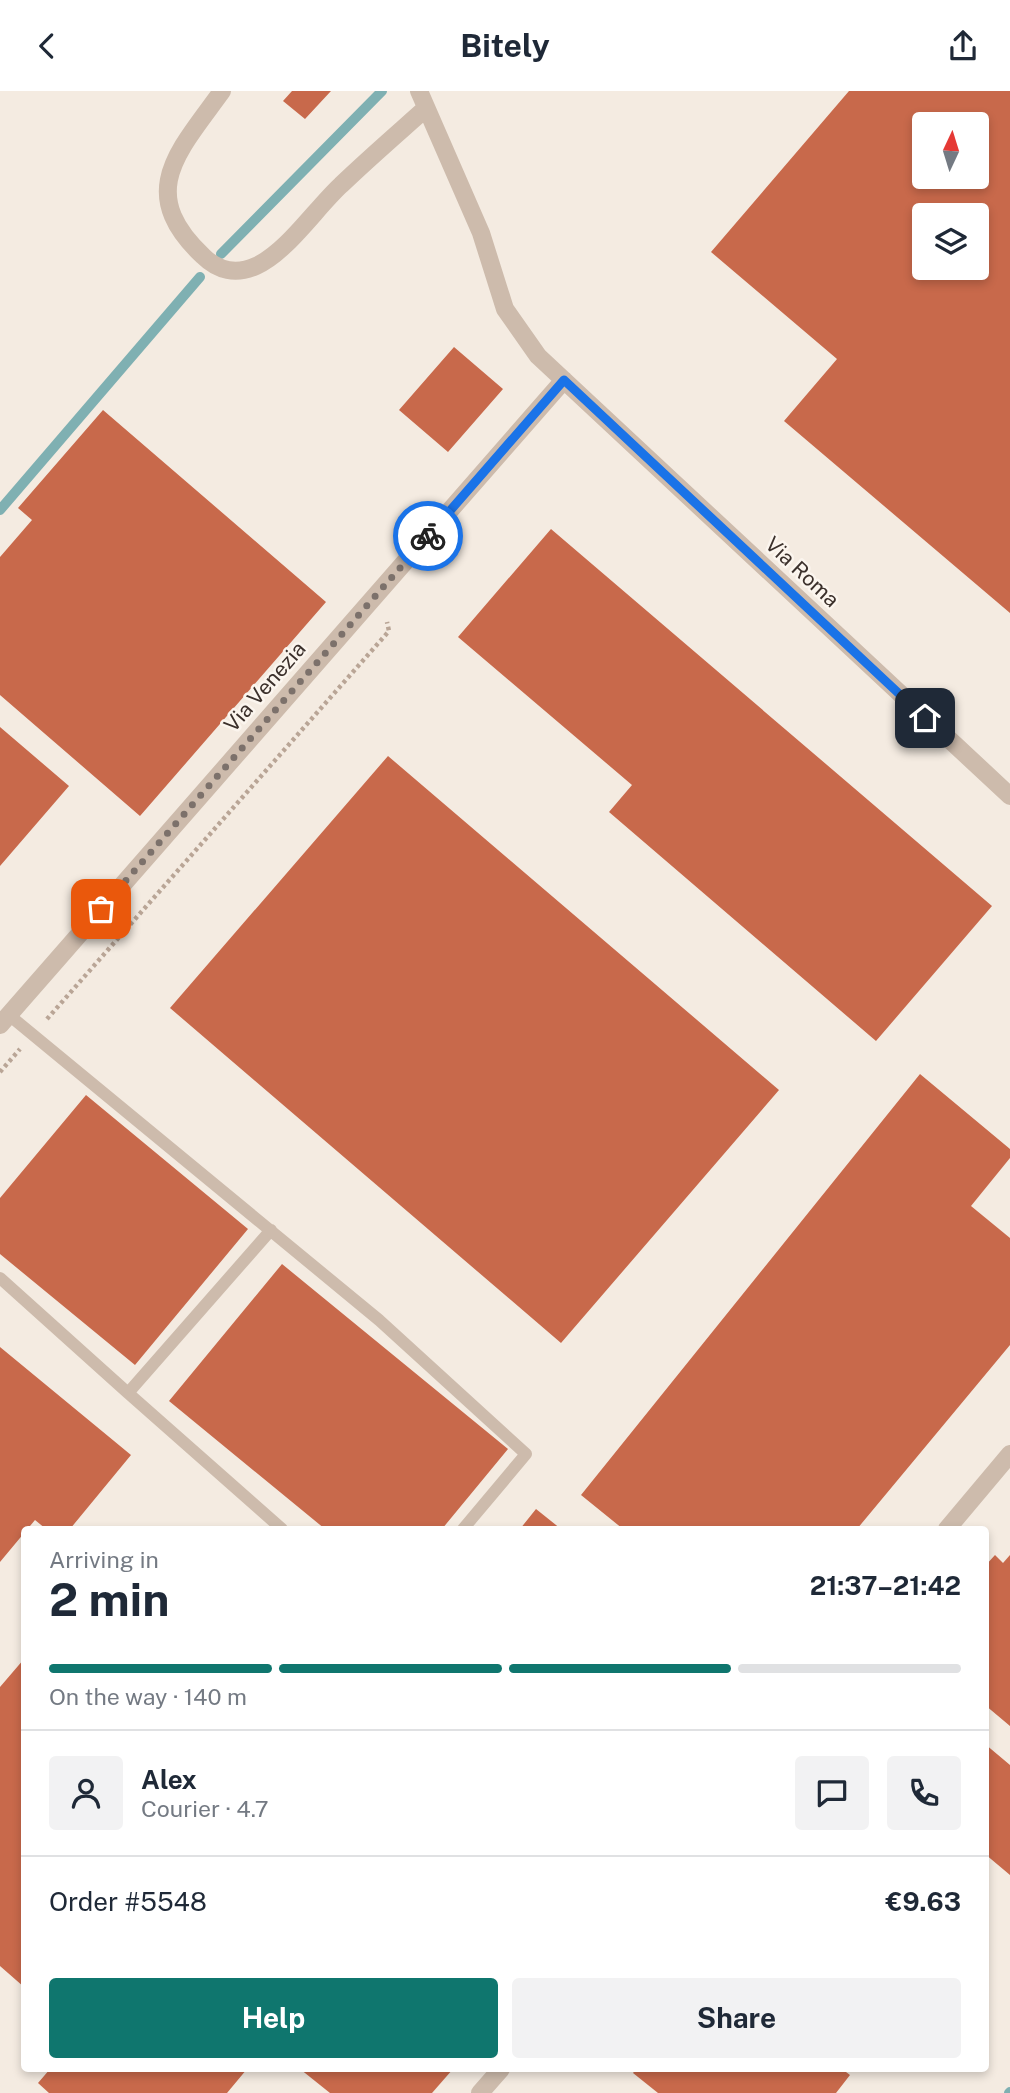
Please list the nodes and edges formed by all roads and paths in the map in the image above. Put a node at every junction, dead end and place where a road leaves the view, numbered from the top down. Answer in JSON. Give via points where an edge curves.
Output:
{"nodes":[{"id":1,"x":222,"y":91,"type":"edge"},
{"id":2,"x":419,"y":91,"type":"edge"},
{"id":3,"x":425,"y":109,"type":"junction"},
{"id":4,"x":564,"y":380,"type":"junction"},
{"id":5,"x":387,"y":615,"type":"dead end"},
{"id":6,"x":1010,"y":796,"type":"edge"},
{"id":7,"x":4,"y":1020,"type":"edge"},
{"id":8,"x":33,"y":1035,"type":"junction"},
{"id":9,"x":0,"y":1073,"type":"edge"},
{"id":10,"x":271,"y":1230,"type":"junction"},
{"id":11,"x":0,"y":1278,"type":"edge"},
{"id":12,"x":128,"y":1393,"type":"junction"},
{"id":13,"x":1010,"y":1454,"type":"edge"},
{"id":14,"x":279,"y":1526,"type":"edge"},
{"id":15,"x":466,"y":1526,"type":"edge"},
{"id":16,"x":950,"y":1526,"type":"edge"},
{"id":17,"x":498,"y":2072,"type":"edge"},
{"id":18,"x":481,"y":2093,"type":"edge"}],
"edges":[{"from":1,"to":3,"type":"street","via":[[177,154],[167,207],[209,262],[232,271],[258,265],[279,249],[340,185]]},
{"from":2,"to":3,"type":"street","name":"Via Roma"},
{"from":3,"to":4,"type":"street","name":"Via Roma","via":[[481,233],[505,309],[538,356]]},
{"from":4,"to":6,"type":"street","name":"Via Roma"},
{"from":4,"to":7,"type":"street","name":"Via Venezia"},
{"from":5,"to":8,"type":"path","via":[[389,631]]},
{"from":7,"to":8,"type":"lane"},
{"from":8,"to":9,"type":"path"},
{"from":8,"to":10,"type":"lane"},
{"from":10,"to":12,"type":"lane"},
{"from":10,"to":15,"type":"lane","via":[[379,1320],[526,1454]]},
{"from":11,"to":12,"type":"lane"},
{"from":12,"to":14,"type":"lane"},
{"from":13,"to":16,"type":"street"},
{"from":17,"to":18,"type":"street"}]}
